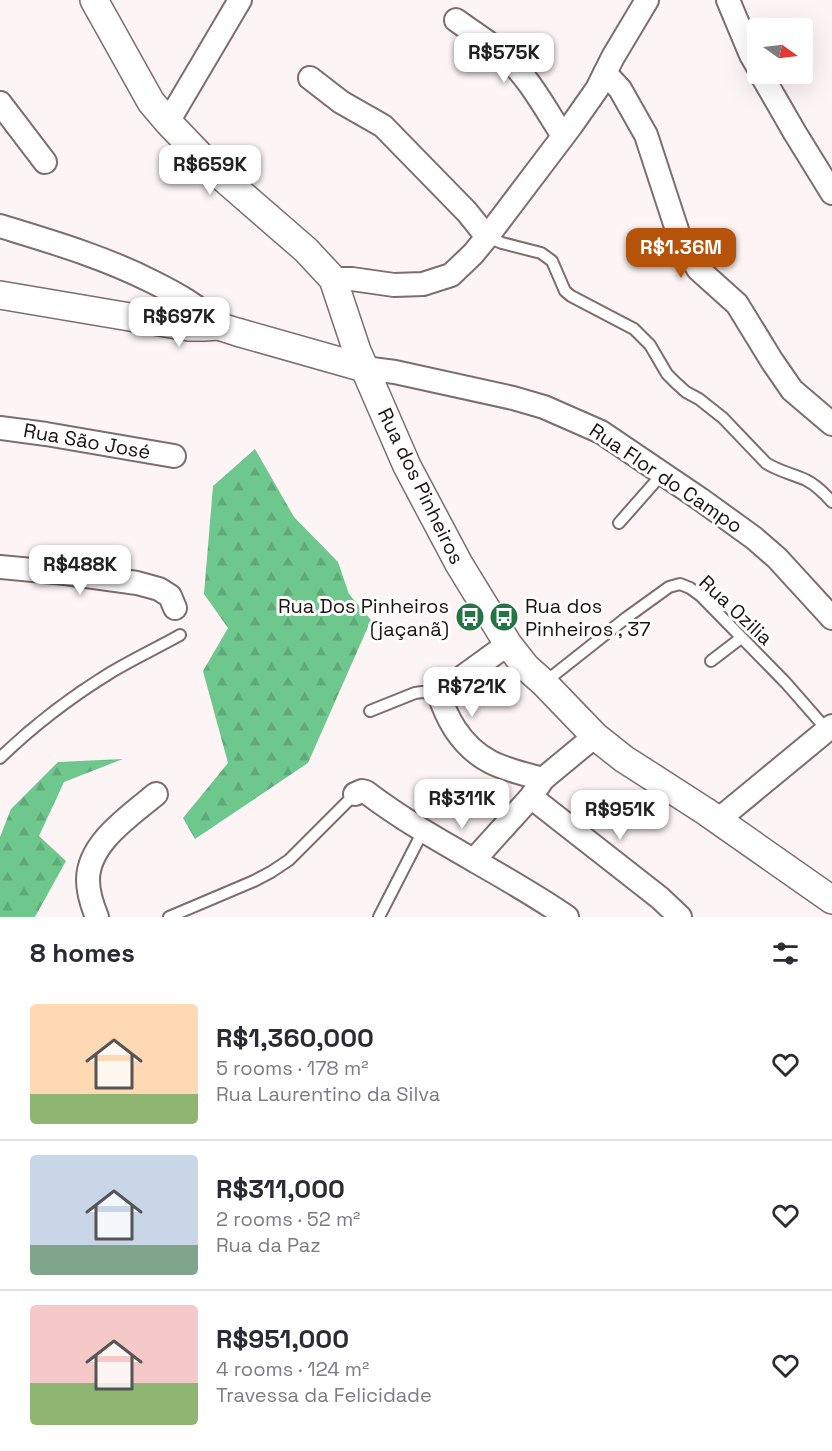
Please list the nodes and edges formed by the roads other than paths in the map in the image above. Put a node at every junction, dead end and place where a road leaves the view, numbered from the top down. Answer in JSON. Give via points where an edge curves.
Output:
{"nodes":[{"id":1,"x":94,"y":0,"type":"edge"},
{"id":2,"x":240,"y":0,"type":"edge"},
{"id":3,"x":647,"y":0,"type":"edge"},
{"id":4,"x":728,"y":0,"type":"edge"},
{"id":5,"x":456,"y":20,"type":"dead end"},
{"id":6,"x":747,"y":45,"type":"edge"},
{"id":7,"x":605,"y":73,"type":"junction"},
{"id":8,"x":310,"y":78,"type":"dead end"},
{"id":9,"x":767,"y":84,"type":"edge"},
{"id":10,"x":0,"y":104,"type":"edge"},
{"id":11,"x":168,"y":122,"type":"junction"},
{"id":12,"x":563,"y":136,"type":"junction"},
{"id":13,"x":45,"y":162,"type":"dead end"},
{"id":14,"x":832,"y":194,"type":"edge"},
{"id":15,"x":0,"y":226,"type":"edge"},
{"id":16,"x":487,"y":237,"type":"junction"},
{"id":17,"x":333,"y":279,"type":"junction"},
{"id":18,"x":0,"y":295,"type":"edge"},
{"id":19,"x":218,"y":326,"type":"junction"},
{"id":20,"x":364,"y":368,"type":"junction"},
{"id":21,"x":832,"y":424,"type":"edge"},
{"id":22,"x":0,"y":428,"type":"edge"},
{"id":23,"x":174,"y":456,"type":"dead end"},
{"id":24,"x":663,"y":473,"type":"junction"},
{"id":25,"x":832,"y":502,"type":"edge"},
{"id":26,"x":619,"y":523,"type":"dead end"},
{"id":27,"x":0,"y":567,"type":"edge"},
{"id":28,"x":175,"y":608,"type":"dead end"},
{"id":29,"x":832,"y":618,"type":"edge"},
{"id":30,"x":180,"y":635,"type":"dead end"},
{"id":31,"x":741,"y":638,"type":"junction"},
{"id":32,"x":508,"y":644,"type":"junction"},
{"id":33,"x":711,"y":661,"type":"dead end"},
{"id":34,"x":544,"y":683,"type":"junction"},
{"id":35,"x":439,"y":694,"type":"junction"},
{"id":36,"x":370,"y":711,"type":"dead end"},
{"id":37,"x":831,"y":731,"type":"edge"},
{"id":38,"x":595,"y":736,"type":"junction"},
{"id":39,"x":0,"y":758,"type":"edge"},
{"id":40,"x":537,"y":788,"type":"junction"},
{"id":41,"x":156,"y":794,"type":"dead end"},
{"id":42,"x":355,"y":794,"type":"joint"},
{"id":43,"x":718,"y":820,"type":"junction"},
{"id":44,"x":423,"y":831,"type":"junction"},
{"id":45,"x":474,"y":860,"type":"junction"},
{"id":46,"x":832,"y":900,"type":"edge"},
{"id":47,"x":97,"y":917,"type":"edge"},
{"id":48,"x":169,"y":917,"type":"edge"},
{"id":49,"x":378,"y":917,"type":"edge"},
{"id":50,"x":567,"y":917,"type":"edge"},
{"id":51,"x":680,"y":917,"type":"edge"}],
"edges":[{"from":1,"to":11,"type":"street","name":"Rua dos Pinheiros","via":[[151,102]]},
{"from":2,"to":11,"type":"street"},
{"from":3,"to":7,"type":"street"},
{"from":4,"to":6,"type":"street"},
{"from":5,"to":12,"type":"street","via":[[519,71]]},
{"from":7,"to":12,"type":"street"},
{"from":7,"to":21,"type":"street","via":[[620,89],[646,135],[678,233],[698,269],[737,304],[792,390]]},
{"from":8,"to":16,"type":"street","via":[[341,102],[383,126]]},
{"from":9,"to":14,"type":"street"},
{"from":10,"to":13,"type":"street"},
{"from":11,"to":17,"type":"street","name":"Rua dos Pinheiros","via":[[214,170],[306,250]]},
{"from":12,"to":16,"type":"street"},
{"from":15,"to":19,"type":"street","via":[[137,274],[192,303]]},
{"from":16,"to":17,"type":"street","via":[[451,274],[423,284]]},
{"from":16,"to":25,"type":"lane","via":[[540,253],[552,261],[565,291],[634,329],[650,345],[667,374],[723,418],[766,463],[808,481]]},
{"from":17,"to":20,"type":"street","name":"Rua dos Pinheiros"},
{"from":18,"to":19,"type":"street","via":[[189,327]]},
{"from":19,"to":20,"type":"street"},
{"from":20,"to":24,"type":"street","name":"Rua Flor do Campo","via":[[544,407],[601,432]]},
{"from":20,"to":32,"type":"street","name":"Rua dos Pinheiros","via":[[407,466],[459,564]]},
{"from":22,"to":23,"type":"street","name":"Rua São José"},
{"from":24,"to":26,"type":"lane"},
{"from":24,"to":29,"type":"street","name":"Rua Flor do Campo","via":[[754,538]]},
{"from":27,"to":28,"type":"street","via":[[136,583],[170,596]]},
{"from":30,"to":39,"type":"lane","via":[[68,701]]},
{"from":31,"to":33,"type":"lane"},
{"from":31,"to":34,"type":"lane","name":"Rua Ozilia","via":[[701,596],[680,584],[669,587],[626,618]]},
{"from":31,"to":37,"type":"lane","name":"Rua Ozilia"},
{"from":32,"to":34,"type":"street","name":"Rua dos Pinheiros"},
{"from":32,"to":35,"type":"street"},
{"from":34,"to":38,"type":"street","name":"Rua dos Pinheiros"},
{"from":35,"to":36,"type":"lane","via":[[416,693]]},
{"from":35,"to":40,"type":"street","via":[[453,726],[477,754]]},
{"from":37,"to":43,"type":"street"},
{"from":38,"to":40,"type":"street"},
{"from":38,"to":43,"type":"street","name":"Rua dos Pinheiros"},
{"from":40,"to":45,"type":"street"},
{"from":40,"to":51,"type":"street"},
{"from":41,"to":47,"type":"street","via":[[106,837],[97,851],[88,878]]},
{"from":42,"to":44,"type":"street","via":[[366,792]]},
{"from":42,"to":48,"type":"lane","via":[[272,872]]},
{"from":43,"to":46,"type":"street","name":"Rua dos Pinheiros"},
{"from":44,"to":45,"type":"street"},
{"from":44,"to":49,"type":"lane"},
{"from":45,"to":50,"type":"street"}]}
